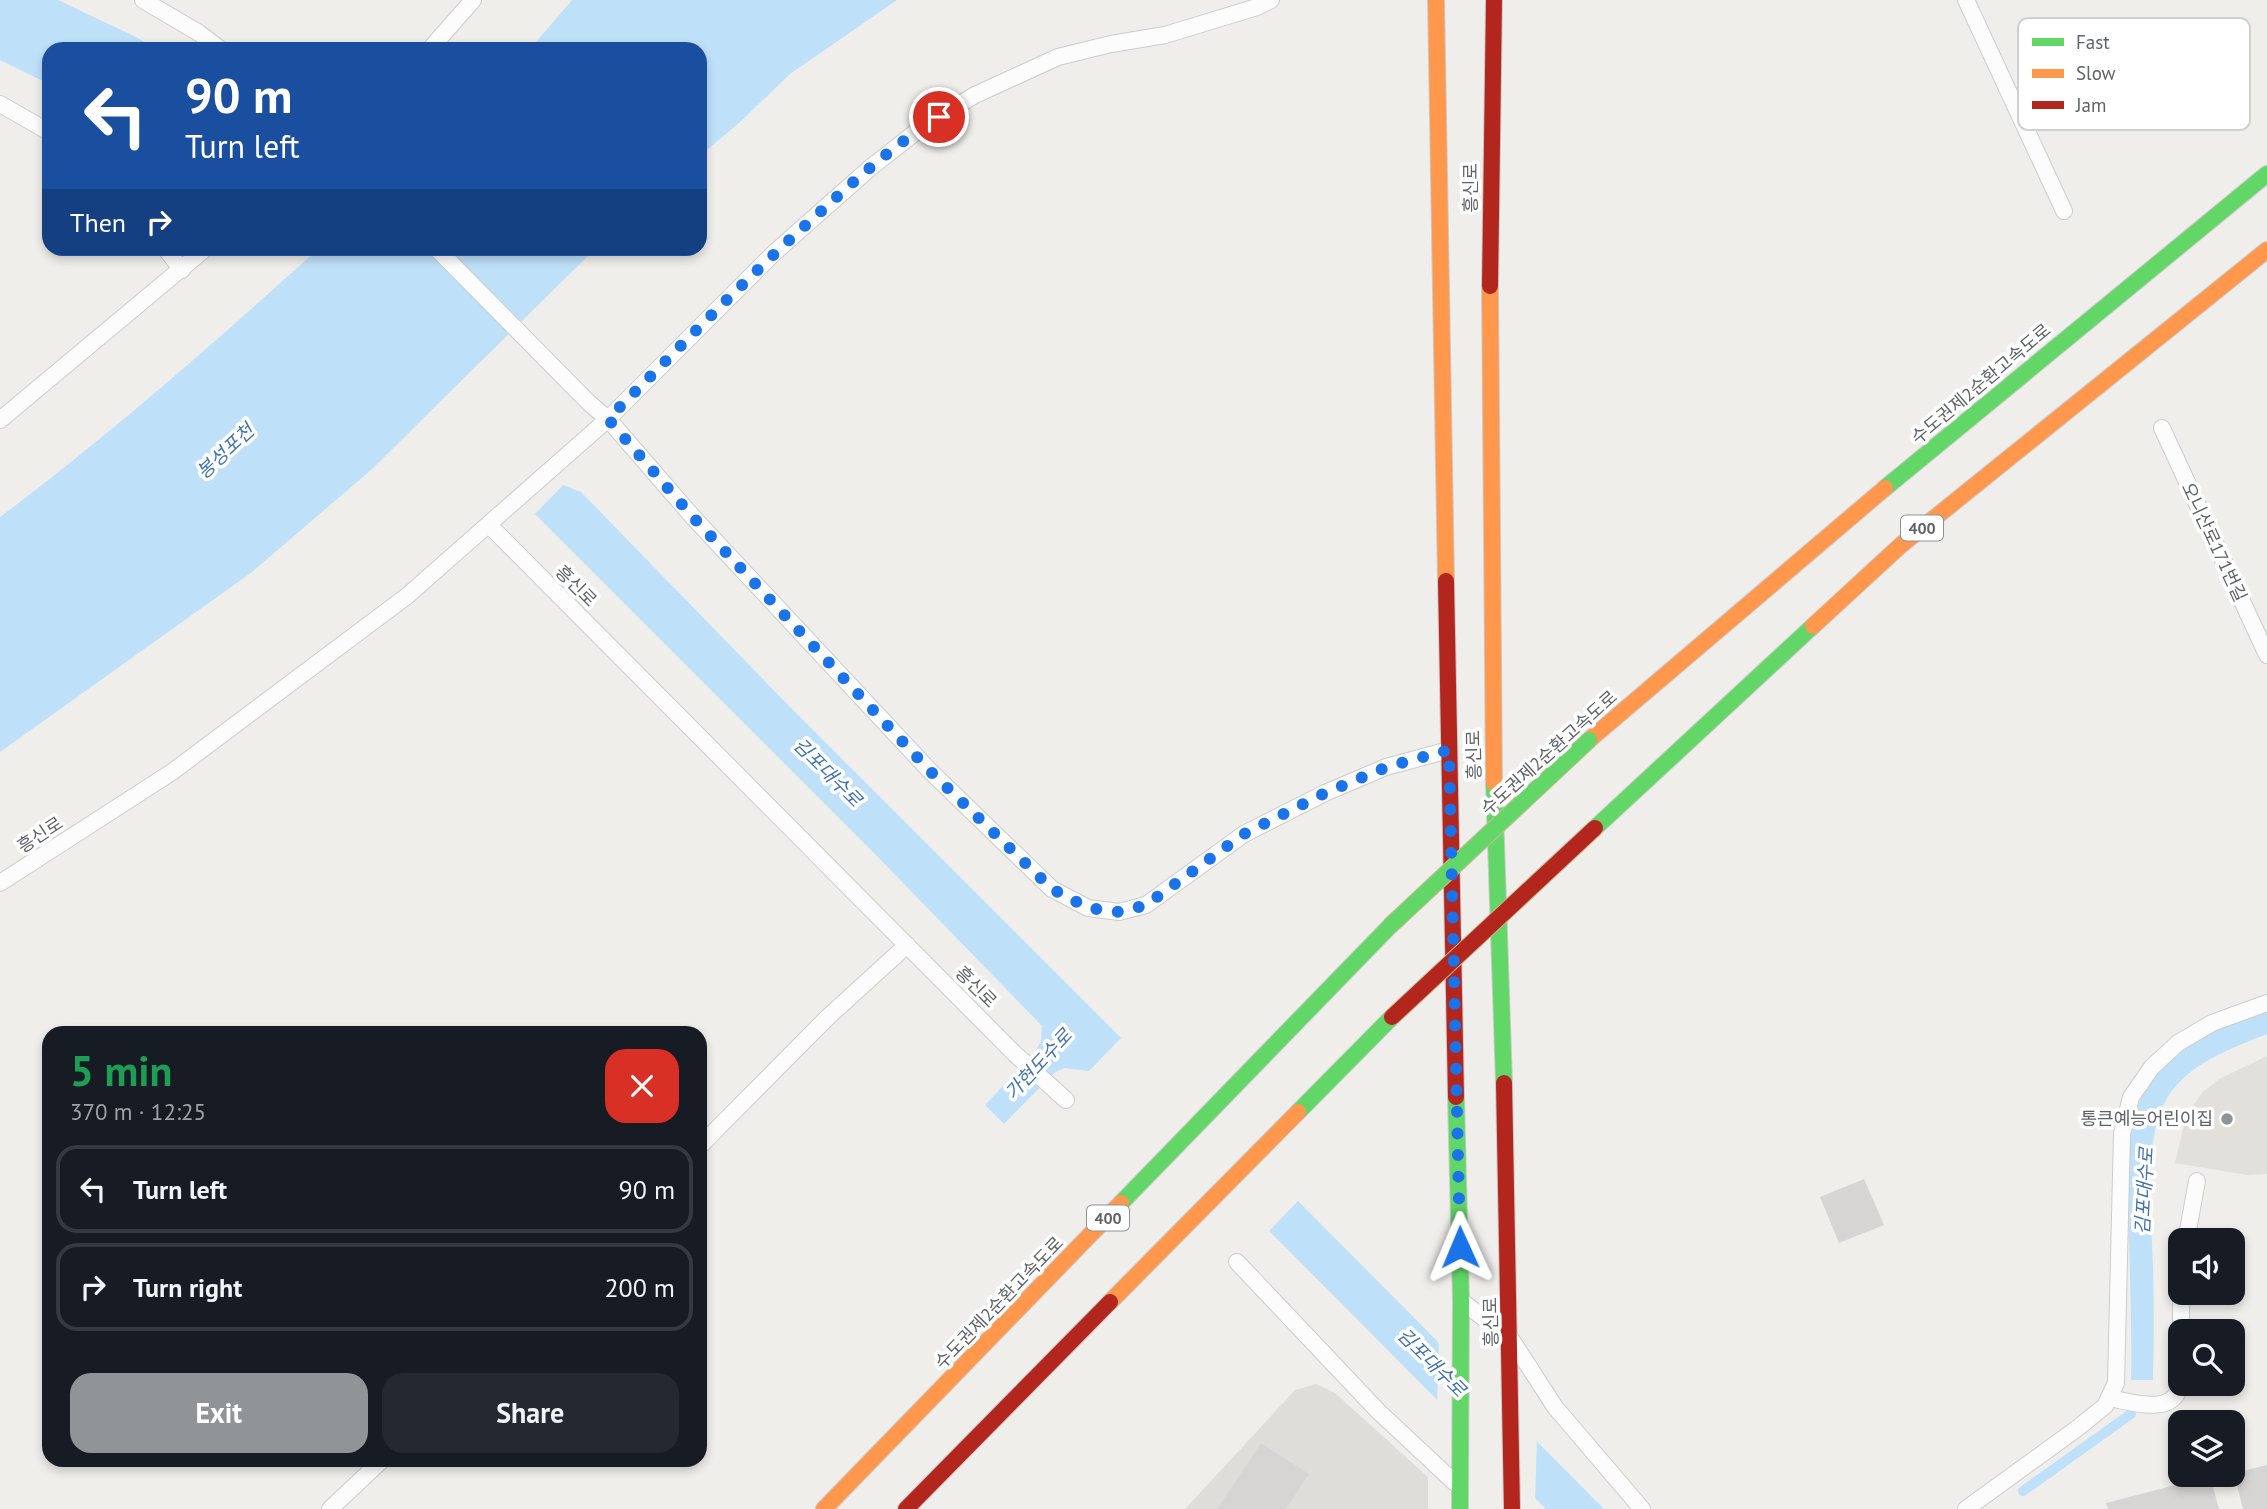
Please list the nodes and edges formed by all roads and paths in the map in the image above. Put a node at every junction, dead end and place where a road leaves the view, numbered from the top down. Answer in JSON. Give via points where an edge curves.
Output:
{"nodes":[{"id":1,"x":143,"y":0,"type":"edge"},
{"id":2,"x":473,"y":0,"type":"edge"},
{"id":3,"x":1271,"y":0,"type":"edge"},
{"id":4,"x":1436,"y":0,"type":"edge"},
{"id":5,"x":1494,"y":0,"type":"edge"},
{"id":6,"x":1966,"y":0,"type":"edge"},
{"id":7,"x":211,"y":42,"type":"edge"},
{"id":8,"x":436,"y":42,"type":"edge"},
{"id":9,"x":0,"y":104,"type":"edge"},
{"id":10,"x":2018,"y":112,"type":"edge"},
{"id":11,"x":42,"y":128,"type":"edge"},
{"id":12,"x":2026,"y":130,"type":"edge"},
{"id":13,"x":2267,"y":174,"type":"edge"},
{"id":14,"x":2064,"y":211,"type":"dead end"},
{"id":15,"x":2267,"y":250,"type":"edge"},
{"id":16,"x":171,"y":256,"type":"edge"},
{"id":17,"x":197,"y":256,"type":"edge"},
{"id":18,"x":444,"y":256,"type":"edge"},
{"id":19,"x":181,"y":270,"type":"junction"},
{"id":20,"x":608,"y":419,"type":"junction"},
{"id":21,"x":0,"y":420,"type":"edge"},
{"id":22,"x":2162,"y":428,"type":"dead end"},
{"id":23,"x":489,"y":525,"type":"junction"},
{"id":24,"x":2267,"y":655,"type":"edge"},
{"id":25,"x":1449,"y":750,"type":"junction"},
{"id":26,"x":0,"y":883,"type":"edge"},
{"id":27,"x":907,"y":945,"type":"junction"},
{"id":28,"x":2267,"y":1003,"type":"edge"},
{"id":29,"x":1066,"y":1100,"type":"dead end"},
{"id":30,"x":707,"y":1139,"type":"edge"},
{"id":31,"x":2197,"y":1181,"type":"dead end"},
{"id":32,"x":2188,"y":1228,"type":"edge"},
{"id":33,"x":1237,"y":1262,"type":"dead end"},
{"id":34,"x":1461,"y":1301,"type":"junction"},
{"id":35,"x":1511,"y":1339,"type":"junction"},
{"id":36,"x":2174,"y":1396,"type":"edge"},
{"id":37,"x":2109,"y":1398,"type":"junction"},
{"id":38,"x":375,"y":1467,"type":"edge"},
{"id":39,"x":1459,"y":1487,"type":"junction"},
{"id":40,"x":331,"y":1509,"type":"edge"},
{"id":41,"x":824,"y":1509,"type":"edge"},
{"id":42,"x":906,"y":1509,"type":"edge"},
{"id":43,"x":1460,"y":1509,"type":"edge"},
{"id":44,"x":1512,"y":1509,"type":"edge"},
{"id":45,"x":1642,"y":1509,"type":"edge"},
{"id":46,"x":1966,"y":1509,"type":"edge"}],
"edges":[{"from":1,"to":7,"type":"lane"},
{"from":2,"to":8,"type":"lane"},
{"from":3,"to":20,"type":"lane","via":[[1165,35],[1058,58],[975,95],[921,128],[774,253]]},
{"from":4,"to":25,"type":"main road","name":"흥신로"},
{"from":5,"to":35,"type":"main road","name":"흥신로","via":[[1489,330],[1493,705]]},
{"from":6,"to":10,"type":"lane"},
{"from":9,"to":11,"type":"lane"},
{"from":12,"to":14,"type":"lane"},
{"from":13,"to":41,"type":"main road","name":"수도권제2순환고속도로","number":"400","bridge":true,"via":[[1961,424],[1589,740],[1390,926]]},
{"from":15,"to":42,"type":"main road","number":"400","bridge":true,"via":[[1901,545],[1595,828],[1392,1017]]},
{"from":16,"to":19,"type":"lane"},
{"from":17,"to":19,"type":"lane"},
{"from":18,"to":20,"type":"lane"},
{"from":19,"to":21,"type":"lane"},
{"from":20,"to":23,"type":"lane"},
{"from":20,"to":25,"type":"lane","via":[[930,771],[1052,889],[1088,908],[1119,912],[1146,905],[1244,834],[1387,767]]},
{"from":22,"to":24,"type":"lane","name":"오니산로171번길"},
{"from":23,"to":26,"type":"lane","name":"흥신로","via":[[407,596],[194,756]]},
{"from":23,"to":27,"type":"lane","name":"흥신로"},
{"from":25,"to":34,"type":"main road","name":"흥신로"},
{"from":27,"to":29,"type":"lane","name":"흥신로"},
{"from":27,"to":30,"type":"lane"},
{"from":28,"to":37,"type":"lane","via":[[2212,1023],[2178,1044],[2152,1067],[2131,1097],[2122,1134],[2116,1383]]},
{"from":31,"to":32,"type":"lane"},
{"from":33,"to":39,"type":"lane","via":[[1378,1411]]},
{"from":34,"to":35,"type":"lane"},
{"from":34,"to":39,"type":"main road","name":"흥신로"},
{"from":35,"to":44,"type":"main road","name":"흥신로"},
{"from":35,"to":45,"type":"lane","via":[[1555,1407]]},
{"from":36,"to":37,"type":"lane","via":[[2152,1406]]},
{"from":37,"to":46,"type":"lane","via":[[2075,1430]]},
{"from":38,"to":40,"type":"lane"},
{"from":39,"to":43,"type":"main road","name":"흥신로"}]}
